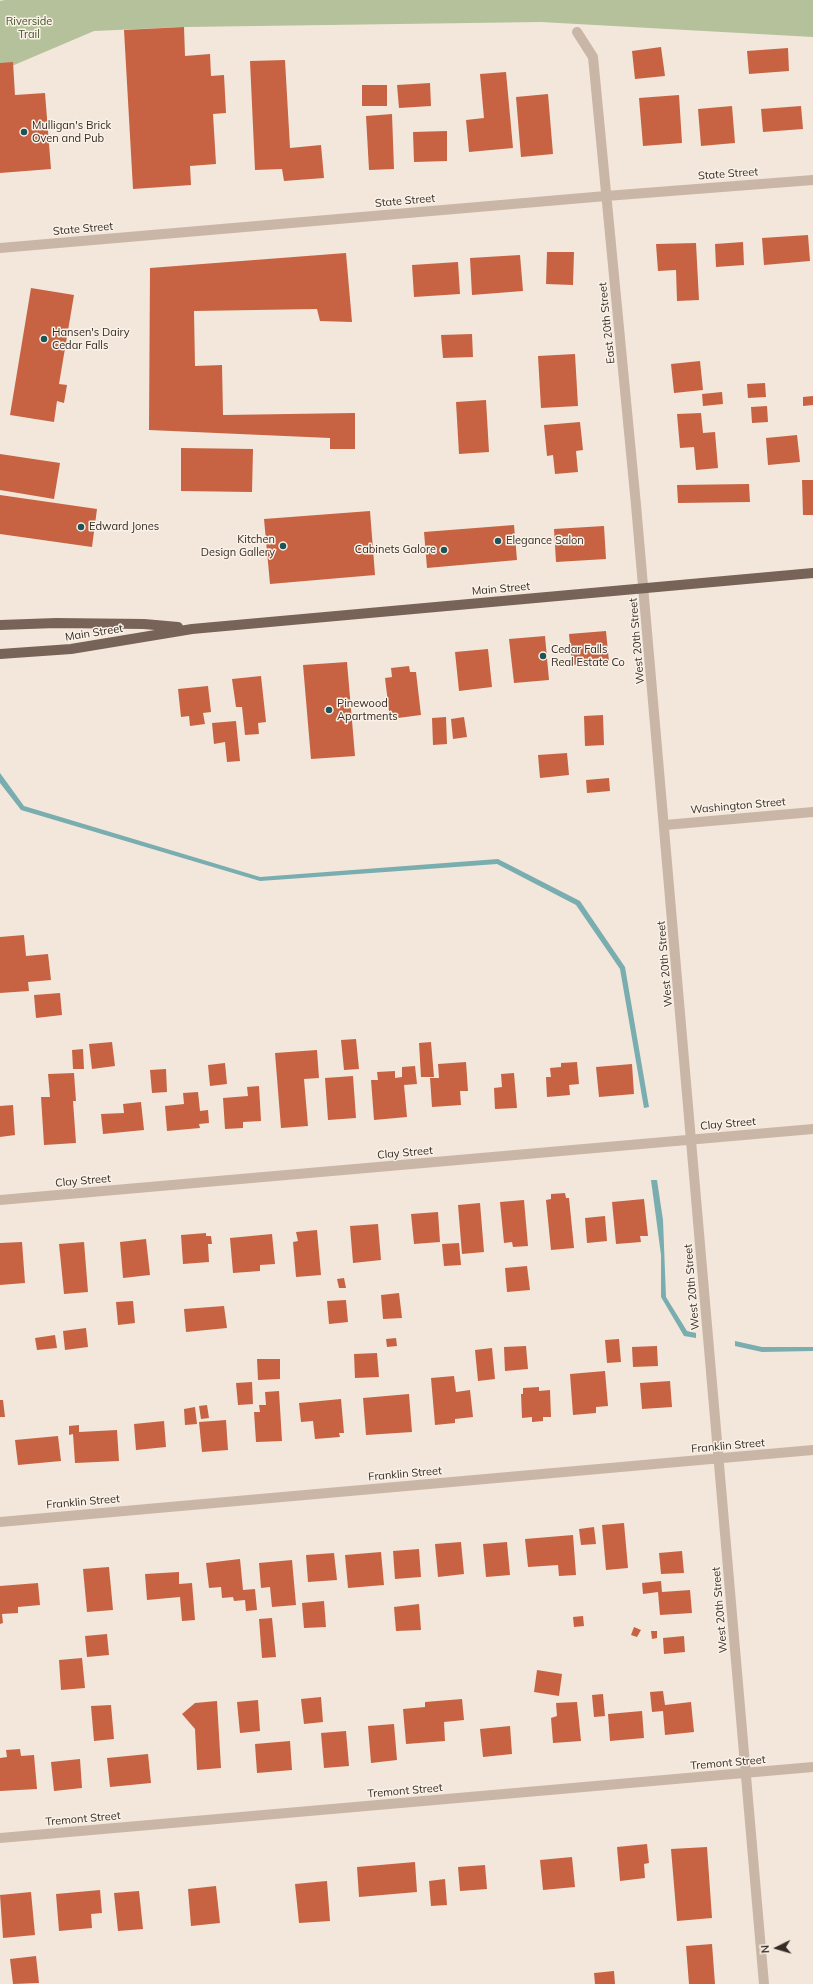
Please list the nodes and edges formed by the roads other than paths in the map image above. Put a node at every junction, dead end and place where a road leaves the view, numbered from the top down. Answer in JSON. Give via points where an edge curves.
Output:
{"nodes":[{"id":1,"x":577,"y":32,"type":"dead end"},
{"id":2,"x":813,"y":180,"type":"edge"},
{"id":3,"x":606,"y":196,"type":"junction"},
{"id":4,"x":0,"y":248,"type":"edge"},
{"id":5,"x":813,"y":573,"type":"edge"},
{"id":6,"x":644,"y":588,"type":"junction"},
{"id":7,"x":0,"y":625,"type":"edge"},
{"id":8,"x":192,"y":629,"type":"junction"},
{"id":9,"x":0,"y":654,"type":"edge"},
{"id":10,"x":813,"y":812,"type":"edge"},
{"id":11,"x":665,"y":825,"type":"junction"},
{"id":12,"x":813,"y":1129,"type":"edge"},
{"id":13,"x":692,"y":1140,"type":"junction"},
{"id":14,"x":0,"y":1200,"type":"edge"},
{"id":15,"x":813,"y":1450,"type":"edge"},
{"id":16,"x":719,"y":1459,"type":"junction"},
{"id":17,"x":0,"y":1522,"type":"edge"},
{"id":18,"x":813,"y":1767,"type":"edge"},
{"id":19,"x":746,"y":1773,"type":"junction"},
{"id":20,"x":0,"y":1838,"type":"edge"},
{"id":21,"x":764,"y":1984,"type":"edge"}],
"edges":[{"from":1,"to":3,"type":"street","name":"East 20th Street","via":[[593,57]]},
{"from":2,"to":3,"type":"street","name":"State Street"},
{"from":3,"to":4,"type":"street","name":"State Street"},
{"from":3,"to":6,"type":"street","name":"East 20th Street"},
{"from":5,"to":6,"type":"main road","name":"Main Street"},
{"from":6,"to":8,"type":"main road","name":"Main Street"},
{"from":6,"to":11,"type":"street","name":"West 20th Street"},
{"from":7,"to":8,"type":"main road","name":"Main Street","via":[[144,624]]},
{"from":8,"to":9,"type":"main road","name":"Main Street","via":[[71,649]]},
{"from":10,"to":11,"type":"street","name":"Washington Street"},
{"from":11,"to":13,"type":"street","name":"West 20th Street"},
{"from":12,"to":13,"type":"street","name":"Clay Street"},
{"from":13,"to":14,"type":"street","name":"Clay Street"},
{"from":13,"to":16,"type":"street","name":"West 20th Street"},
{"from":15,"to":16,"type":"street","name":"Franklin Street"},
{"from":16,"to":17,"type":"street","name":"Franklin Street"},
{"from":16,"to":19,"type":"street","name":"West 20th Street"},
{"from":18,"to":19,"type":"street","name":"Tremont Street"},
{"from":19,"to":20,"type":"street","name":"Tremont Street"},
{"from":19,"to":21,"type":"street","name":"West 20th Street"}]}
